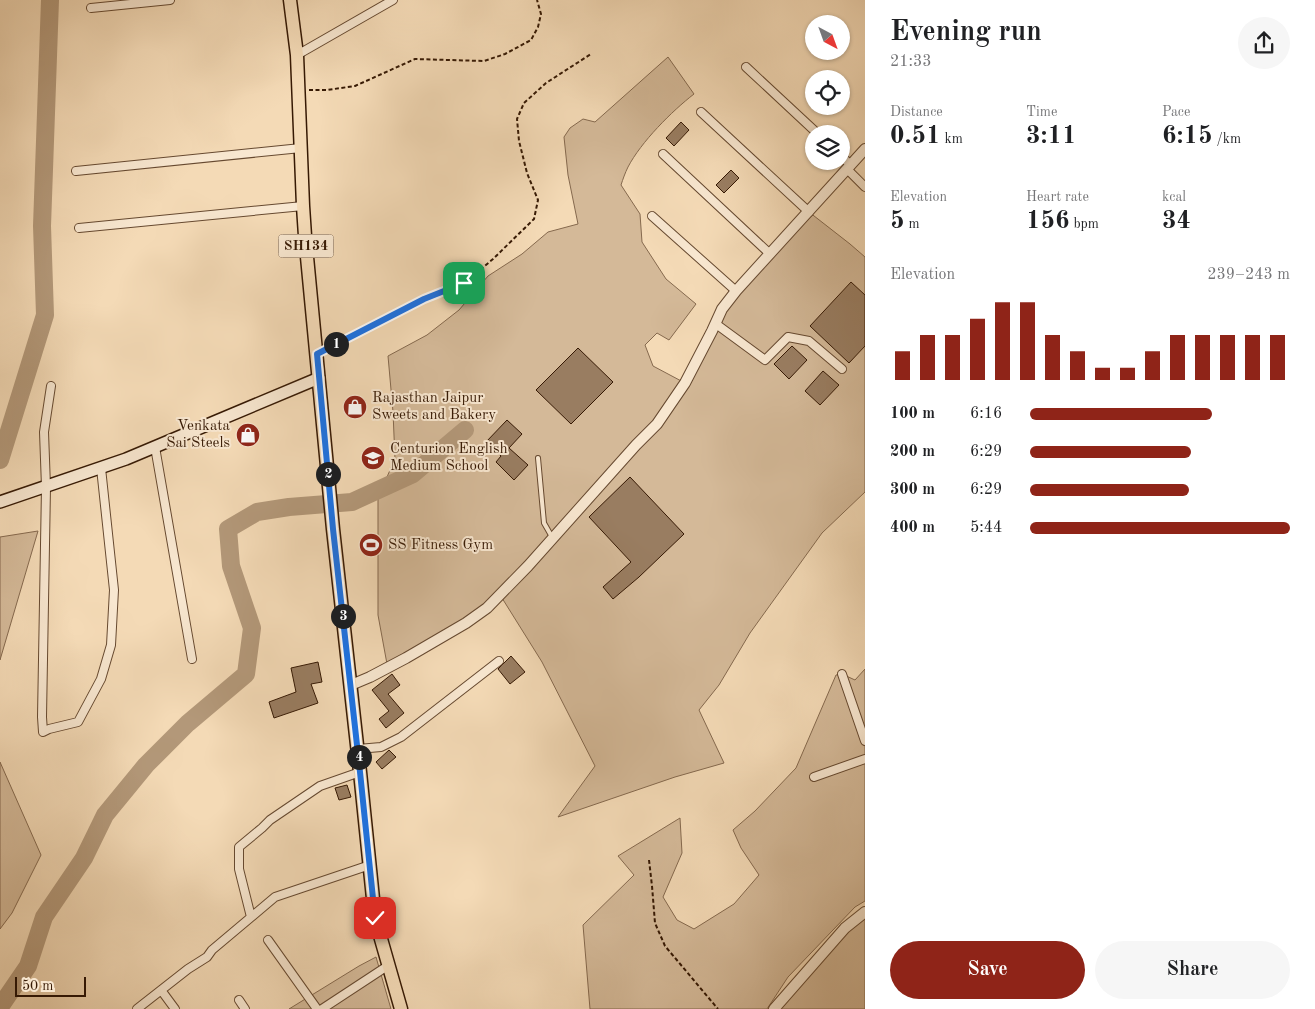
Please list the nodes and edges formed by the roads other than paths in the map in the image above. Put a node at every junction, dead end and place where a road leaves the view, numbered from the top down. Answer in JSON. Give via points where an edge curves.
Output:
{"nodes":[{"id":1,"x":170,"y":0,"type":"edge"},
{"id":2,"x":290,"y":0,"type":"edge"},
{"id":3,"x":393,"y":0,"type":"edge"},
{"id":4,"x":91,"y":8,"type":"dead end"},
{"id":5,"x":298,"y":55,"type":"junction"},
{"id":6,"x":746,"y":67,"type":"dead end"},
{"id":7,"x":701,"y":112,"type":"dead end"},
{"id":8,"x":808,"y":125,"type":"edge"},
{"id":9,"x":301,"y":148,"type":"junction"},
{"id":10,"x":865,"y":149,"type":"edge"},
{"id":11,"x":663,"y":154,"type":"dead end"},
{"id":12,"x":850,"y":166,"type":"edge"},
{"id":13,"x":850,"y":168,"type":"edge"},
{"id":14,"x":76,"y":170,"type":"dead end"},
{"id":15,"x":846,"y":170,"type":"edge"},
{"id":16,"x":865,"y":187,"type":"edge"},
{"id":17,"x":303,"y":206,"type":"junction"},
{"id":18,"x":809,"y":212,"type":"junction"},
{"id":19,"x":652,"y":216,"type":"dead end"},
{"id":20,"x":80,"y":228,"type":"dead end"},
{"id":21,"x":770,"y":254,"type":"junction"},
{"id":22,"x":736,"y":290,"type":"junction"},
{"id":23,"x":716,"y":324,"type":"junction"},
{"id":24,"x":842,"y":369,"type":"dead end"},
{"id":25,"x":319,"y":378,"type":"junction"},
{"id":26,"x":51,"y":386,"type":"dead end"},
{"id":27,"x":155,"y":447,"type":"junction"},
{"id":28,"x":538,"y":458,"type":"dead end"},
{"id":29,"x":101,"y":468,"type":"junction"},
{"id":30,"x":46,"y":486,"type":"junction"},
{"id":31,"x":2,"y":501,"type":"edge"},
{"id":32,"x":553,"y":538,"type":"junction"},
{"id":33,"x":192,"y":658,"type":"dead end"},
{"id":34,"x":499,"y":661,"type":"dead end"},
{"id":35,"x":842,"y":674,"type":"dead end"},
{"id":36,"x":351,"y":685,"type":"junction"},
{"id":37,"x":865,"y":741,"type":"edge"},
{"id":38,"x":358,"y":749,"type":"junction"},
{"id":39,"x":865,"y":759,"type":"edge"},
{"id":40,"x":360,"y":772,"type":"junction"},
{"id":41,"x":814,"y":777,"type":"dead end"},
{"id":42,"x":370,"y":865,"type":"junction"},
{"id":43,"x":865,"y":912,"type":"edge"},
{"id":44,"x":251,"y":917,"type":"junction"},
{"id":45,"x":268,"y":940,"type":"dead end"},
{"id":46,"x":388,"y":965,"type":"junction"},
{"id":47,"x":162,"y":990,"type":"junction"},
{"id":48,"x":239,"y":1000,"type":"dead end"},
{"id":49,"x":137,"y":1009,"type":"edge"},
{"id":50,"x":175,"y":1009,"type":"edge"},
{"id":51,"x":245,"y":1009,"type":"edge"},
{"id":52,"x":317,"y":1009,"type":"edge"},
{"id":53,"x":322,"y":1009,"type":"edge"},
{"id":54,"x":400,"y":1009,"type":"edge"},
{"id":55,"x":774,"y":1009,"type":"edge"}],
"edges":[{"from":1,"to":4,"type":"street"},
{"from":2,"to":5,"type":"main road","number":"SH134"},
{"from":3,"to":5,"type":"street"},
{"from":5,"to":9,"type":"main road","number":"SH134"},
{"from":6,"to":8,"type":"street"},
{"from":7,"to":18,"type":"street"},
{"from":9,"to":14,"type":"street"},
{"from":9,"to":17,"type":"main road","number":"SH134"},
{"from":10,"to":12,"type":"street"},
{"from":11,"to":21,"type":"street"},
{"from":13,"to":16,"type":"street"},
{"from":15,"to":18,"type":"street"},
{"from":17,"to":20,"type":"street"},
{"from":17,"to":25,"type":"main road","number":"SH134"},
{"from":18,"to":21,"type":"street"},
{"from":19,"to":22,"type":"street"},
{"from":21,"to":22,"type":"street"},
{"from":22,"to":23,"type":"street"},
{"from":23,"to":24,"type":"street","via":[[765,360],[788,337],[809,341]]},
{"from":23,"to":32,"type":"street","via":[[685,383],[657,424]]},
{"from":25,"to":27,"type":"main road"},
{"from":25,"to":36,"type":"main road","number":"SH134"},
{"from":26,"to":30,"type":"street","via":[[44,432]]},
{"from":27,"to":29,"type":"main road"},
{"from":27,"to":33,"type":"street"},
{"from":28,"to":32,"type":"lane","via":[[544,523]]},
{"from":29,"to":30,"type":"main road"},
{"from":29,"to":30,"type":"street","via":[[114,590],[111,645],[101,678],[78,722],[43,732]]},
{"from":30,"to":31,"type":"main road"},
{"from":32,"to":36,"type":"street","via":[[487,608],[438,640]]},
{"from":34,"to":38,"type":"street","via":[[401,736],[382,747]]},
{"from":35,"to":37,"type":"street"},
{"from":36,"to":38,"type":"main road","number":"SH134"},
{"from":38,"to":40,"type":"main road","number":"SH134"},
{"from":39,"to":41,"type":"street"},
{"from":40,"to":42,"type":"main road","number":"SH134"},
{"from":40,"to":44,"type":"street","via":[[320,786],[270,820],[239,847],[239,870]]},
{"from":42,"to":44,"type":"street","via":[[275,897]]},
{"from":42,"to":46,"type":"main road","number":"SH134","via":[[375,918]]},
{"from":43,"to":55,"type":"street","via":[[845,928]]},
{"from":44,"to":47,"type":"street","via":[[207,957]]},
{"from":45,"to":52,"type":"street"},
{"from":46,"to":53,"type":"street"},
{"from":46,"to":54,"type":"main road","number":"SH134"},
{"from":47,"to":49,"type":"street"},
{"from":47,"to":50,"type":"street"},
{"from":48,"to":51,"type":"street"}]}
